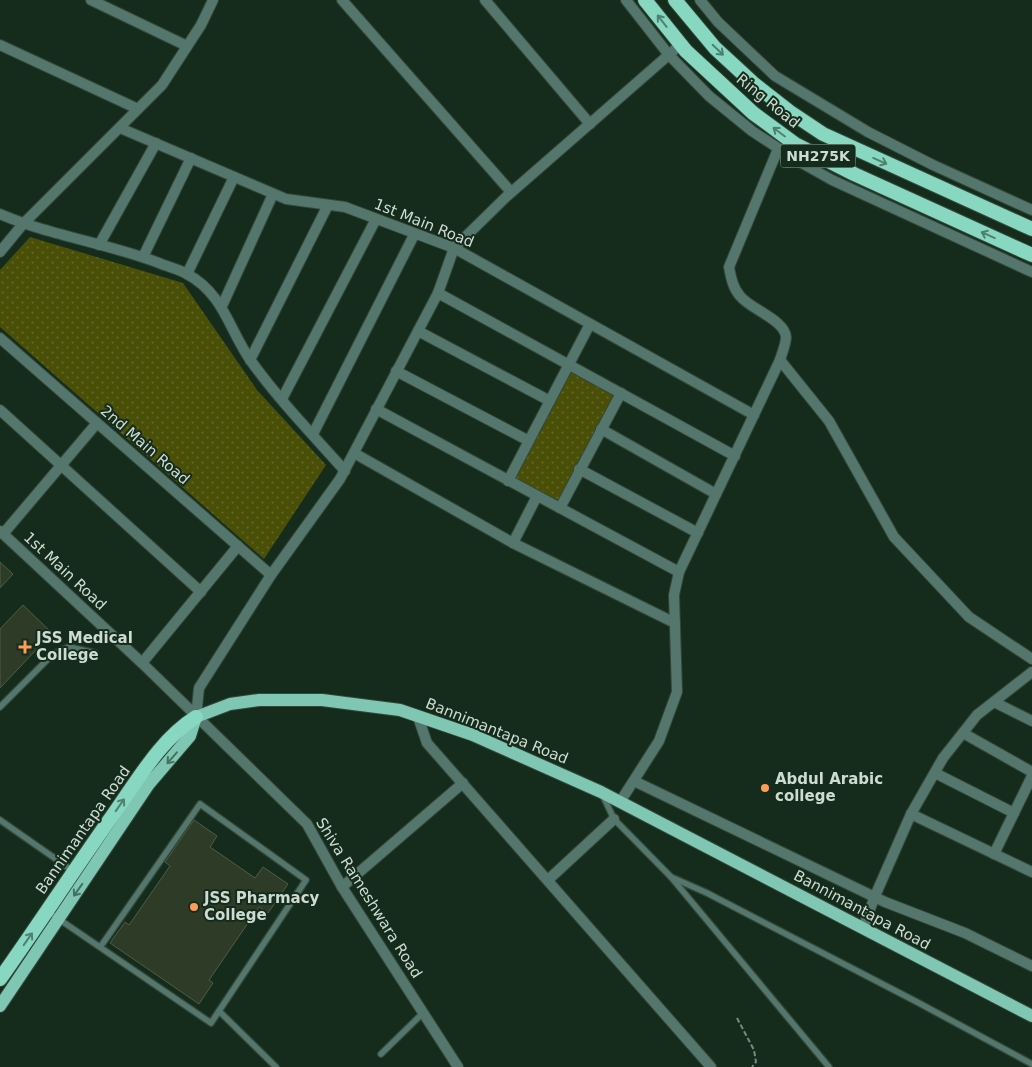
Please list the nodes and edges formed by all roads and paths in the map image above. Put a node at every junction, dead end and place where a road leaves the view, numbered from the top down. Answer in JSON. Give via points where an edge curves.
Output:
{"nodes":[{"id":1,"x":91,"y":0,"type":"edge"},
{"id":2,"x":213,"y":0,"type":"edge"},
{"id":3,"x":342,"y":0,"type":"edge"},
{"id":4,"x":485,"y":0,"type":"edge"},
{"id":5,"x":626,"y":0,"type":"edge"},
{"id":6,"x":645,"y":0,"type":"edge"},
{"id":7,"x":675,"y":0,"type":"edge"},
{"id":8,"x":700,"y":0,"type":"edge"},
{"id":9,"x":680,"y":44,"type":"junction"},
{"id":10,"x":0,"y":45,"type":"edge"},
{"id":11,"x":187,"y":46,"type":"junction"},
{"id":12,"x":669,"y":55,"type":"junction"},
{"id":13,"x":138,"y":109,"type":"junction"},
{"id":14,"x":590,"y":124,"type":"junction"},
{"id":15,"x":120,"y":128,"type":"junction"},
{"id":16,"x":156,"y":143,"type":"junction"},
{"id":17,"x":778,"y":149,"type":"junction"},
{"id":18,"x":191,"y":158,"type":"junction"},
{"id":19,"x":234,"y":177,"type":"junction"},
{"id":20,"x":511,"y":192,"type":"junction"},
{"id":21,"x":273,"y":194,"type":"junction"},
{"id":22,"x":328,"y":205,"type":"junction"},
{"id":23,"x":1032,"y":210,"type":"edge"},
{"id":24,"x":0,"y":214,"type":"edge"},
{"id":25,"x":376,"y":219,"type":"junction"},
{"id":26,"x":23,"y":224,"type":"junction"},
{"id":27,"x":1032,"y":229,"type":"edge"},
{"id":28,"x":414,"y":235,"type":"junction"},
{"id":29,"x":99,"y":245,"type":"junction"},
{"id":30,"x":454,"y":248,"type":"junction"},
{"id":31,"x":0,"y":252,"type":"edge"},
{"id":32,"x":1032,"y":255,"type":"edge"},
{"id":33,"x":143,"y":257,"type":"junction"},
{"id":34,"x":1032,"y":272,"type":"edge"},
{"id":35,"x":187,"y":274,"type":"junction"},
{"id":36,"x":438,"y":293,"type":"junction"},
{"id":37,"x":222,"y":306,"type":"junction"},
{"id":38,"x":590,"y":324,"type":"junction"},
{"id":39,"x":418,"y":331,"type":"junction"},
{"id":40,"x":0,"y":338,"type":"edge"},
{"id":41,"x":250,"y":360,"type":"junction"},
{"id":42,"x":780,"y":360,"type":"junction"},
{"id":43,"x":568,"y":365,"type":"junction"},
{"id":44,"x":396,"y":371,"type":"junction"},
{"id":45,"x":621,"y":393,"type":"junction"},
{"id":46,"x":282,"y":399,"type":"junction"},
{"id":47,"x":550,"y":401,"type":"junction"},
{"id":48,"x":0,"y":410,"type":"edge"},
{"id":49,"x":376,"y":410,"type":"junction"},
{"id":50,"x":754,"y":415,"type":"junction"},
{"id":51,"x":98,"y":424,"type":"junction"},
{"id":52,"x":601,"y":429,"type":"junction"},
{"id":53,"x":313,"y":434,"type":"junction"},
{"id":54,"x":529,"y":441,"type":"junction"},
{"id":55,"x":354,"y":453,"type":"junction"},
{"id":56,"x":735,"y":456,"type":"junction"},
{"id":57,"x":62,"y":466,"type":"junction"},
{"id":58,"x":579,"y":469,"type":"junction"},
{"id":59,"x":345,"y":471,"type":"junction"},
{"id":60,"x":508,"y":480,"type":"junction"},
{"id":61,"x":716,"y":494,"type":"junction"},
{"id":62,"x":538,"y":496,"type":"junction"},
{"id":63,"x":560,"y":508,"type":"junction"},
{"id":64,"x":1,"y":533,"type":"edge"},
{"id":65,"x":698,"y":533,"type":"junction"},
{"id":66,"x":513,"y":543,"type":"junction"},
{"id":67,"x":238,"y":546,"type":"junction"},
{"id":68,"x":679,"y":572,"type":"junction"},
{"id":69,"x":271,"y":575,"type":"junction"},
{"id":70,"x":201,"y":592,"type":"junction"},
{"id":71,"x":675,"y":624,"type":"junction"},
{"id":72,"x":95,"y":653,"type":"dead end"},
{"id":73,"x":1032,"y":659,"type":"edge"},
{"id":74,"x":142,"y":663,"type":"junction"},
{"id":75,"x":1032,"y":672,"type":"edge"},
{"id":76,"x":994,"y":702,"type":"junction"},
{"id":77,"x":0,"y":707,"type":"edge"},
{"id":78,"x":196,"y":717,"type":"junction"},
{"id":79,"x":418,"y":717,"type":"junction"},
{"id":80,"x":1032,"y":721,"type":"edge"},
{"id":81,"x":963,"y":733,"type":"junction"},
{"id":82,"x":935,"y":772,"type":"junction"},
{"id":83,"x":1032,"y":772,"type":"edge"},
{"id":84,"x":1032,"y":776,"type":"edge"},
{"id":85,"x":634,"y":781,"type":"junction"},
{"id":86,"x":463,"y":783,"type":"junction"},
{"id":87,"x":601,"y":792,"type":"junction"},
{"id":88,"x":620,"y":802,"type":"junction"},
{"id":89,"x":1014,"y":813,"type":"junction"},
{"id":90,"x":911,"y":814,"type":"junction"},
{"id":91,"x":614,"y":819,"type":"junction"},
{"id":92,"x":0,"y":820,"type":"edge"},
{"id":93,"x":994,"y":854,"type":"junction"},
{"id":94,"x":73,"y":871,"type":"junction"},
{"id":95,"x":1032,"y":872,"type":"edge"},
{"id":96,"x":671,"y":877,"type":"junction"},
{"id":97,"x":548,"y":880,"type":"junction"},
{"id":98,"x":342,"y":887,"type":"junction"},
{"id":99,"x":874,"y":896,"type":"junction"},
{"id":100,"x":52,"y":915,"type":"junction"},
{"id":101,"x":862,"y":928,"type":"junction"},
{"id":102,"x":101,"y":946,"type":"junction"},
{"id":103,"x":1032,"y":966,"type":"edge"},
{"id":104,"x":0,"y":979,"type":"edge"},
{"id":105,"x":0,"y":1006,"type":"edge"},
{"id":106,"x":219,"y":1011,"type":"junction"},
{"id":107,"x":423,"y":1013,"type":"junction"},
{"id":108,"x":1032,"y":1016,"type":"edge"},
{"id":109,"x":737,"y":1018,"type":"dead end"},
{"id":110,"x":380,"y":1054,"type":"dead end"},
{"id":111,"x":1032,"y":1064,"type":"edge"},
{"id":112,"x":276,"y":1067,"type":"edge"},
{"id":113,"x":458,"y":1067,"type":"edge"},
{"id":114,"x":711,"y":1067,"type":"edge"},
{"id":115,"x":752,"y":1067,"type":"edge"},
{"id":116,"x":829,"y":1067,"type":"edge"}],
"edges":[{"from":1,"to":11,"type":"street"},
{"from":2,"to":11,"type":"street"},
{"from":3,"to":20,"type":"street"},
{"from":4,"to":14,"type":"street"},
{"from":5,"to":12,"type":"street"},
{"from":9,"to":6,"type":"highway","name":"Ring Road","number":"NH275K","one_way":true},
{"from":7,"to":27,"type":"highway","name":"Ring Road","number":"NH275K","one_way":true,"via":[[715,48],[790,112],[864,153]]},
{"from":8,"to":23,"type":"street","via":[[718,22],[775,76],[868,132]]},
{"from":9,"to":12,"type":"street"},
{"from":32,"to":9,"type":"highway","name":"Ring Road","number":"NH275K","one_way":true,"via":[[795,144],[753,113]]},
{"from":10,"to":13,"type":"street"},
{"from":11,"to":13,"type":"street","via":[[162,85]]},
{"from":12,"to":14,"type":"street"},
{"from":12,"to":17,"type":"street","via":[[710,96]]},
{"from":13,"to":15,"type":"street"},
{"from":14,"to":20,"type":"street"},
{"from":15,"to":16,"type":"street","name":"1st Main Road"},
{"from":15,"to":26,"type":"street"},
{"from":16,"to":18,"type":"street","name":"1st Main Road"},
{"from":16,"to":29,"type":"street"},
{"from":17,"to":34,"type":"street","via":[[832,180]]},
{"from":17,"to":42,"type":"street","via":[[729,267],[740,298],[776,322],[784,332],[786,338]]},
{"from":18,"to":19,"type":"street","name":"1st Main Road"},
{"from":18,"to":33,"type":"street"},
{"from":19,"to":21,"type":"street","name":"1st Main Road"},
{"from":19,"to":35,"type":"street"},
{"from":20,"to":30,"type":"street"},
{"from":21,"to":22,"type":"street","name":"1st Main Road"},
{"from":21,"to":37,"type":"street"},
{"from":22,"to":25,"type":"street","name":"1st Main Road","via":[[345,207]]},
{"from":22,"to":41,"type":"street"},
{"from":24,"to":26,"type":"street"},
{"from":25,"to":28,"type":"street","name":"1st Main Road"},
{"from":25,"to":46,"type":"street"},
{"from":26,"to":29,"type":"street"},
{"from":26,"to":31,"type":"street"},
{"from":28,"to":30,"type":"street","name":"1st Main Road"},
{"from":28,"to":53,"type":"street"},
{"from":29,"to":33,"type":"street"},
{"from":30,"to":36,"type":"street"},
{"from":30,"to":38,"type":"street","name":"1st Main Road"},
{"from":33,"to":35,"type":"street"},
{"from":35,"to":37,"type":"street","via":[[207,288]]},
{"from":36,"to":39,"type":"street"},
{"from":36,"to":43,"type":"street"},
{"from":37,"to":41,"type":"street"},
{"from":38,"to":43,"type":"street"},
{"from":38,"to":50,"type":"street","name":"1st Main Road"},
{"from":39,"to":44,"type":"street"},
{"from":39,"to":47,"type":"street"},
{"from":40,"to":51,"type":"street","name":"2nd Main Road"},
{"from":41,"to":46,"type":"street"},
{"from":42,"to":50,"type":"street"},
{"from":42,"to":73,"type":"street","via":[[829,421],[894,537],[969,617]]},
{"from":43,"to":45,"type":"street"},
{"from":43,"to":47,"type":"street"},
{"from":44,"to":49,"type":"street"},
{"from":44,"to":54,"type":"street"},
{"from":45,"to":52,"type":"street"},
{"from":45,"to":56,"type":"street"},
{"from":46,"to":53,"type":"street"},
{"from":47,"to":54,"type":"street"},
{"from":48,"to":57,"type":"street"},
{"from":49,"to":55,"type":"street"},
{"from":49,"to":60,"type":"street"},
{"from":50,"to":56,"type":"street"},
{"from":51,"to":57,"type":"street"},
{"from":51,"to":67,"type":"street","name":"2nd Main Road"},
{"from":52,"to":58,"type":"street"},
{"from":52,"to":61,"type":"street"},
{"from":53,"to":59,"type":"street"},
{"from":54,"to":60,"type":"street"},
{"from":55,"to":59,"type":"street"},
{"from":55,"to":66,"type":"street"},
{"from":56,"to":61,"type":"street"},
{"from":57,"to":64,"type":"street"},
{"from":57,"to":70,"type":"street"},
{"from":58,"to":63,"type":"street"},
{"from":58,"to":65,"type":"street"},
{"from":59,"to":69,"type":"street"},
{"from":60,"to":62,"type":"street"},
{"from":61,"to":65,"type":"street"},
{"from":62,"to":63,"type":"street"},
{"from":62,"to":66,"type":"street"},
{"from":63,"to":68,"type":"street"},
{"from":64,"to":74,"type":"street","name":"1st Main Road"},
{"from":65,"to":68,"type":"street"},
{"from":66,"to":71,"type":"street"},
{"from":67,"to":69,"type":"street","name":"2nd Main Road"},
{"from":67,"to":70,"type":"street"},
{"from":68,"to":71,"type":"street","via":[[674,595]]},
{"from":69,"to":78,"type":"street","via":[[199,688]]},
{"from":70,"to":74,"type":"street"},
{"from":71,"to":85,"type":"street","via":[[677,692],[659,741]]},
{"from":72,"to":77,"type":"lane","via":[[68,647],[53,654]]},
{"from":74,"to":78,"type":"street","name":"1st Main Road"},
{"from":75,"to":76,"type":"street"},
{"from":76,"to":80,"type":"street"},
{"from":76,"to":81,"type":"street","via":[[977,715]]},
{"from":78,"to":79,"type":"main road","name":"Bannimantapa Road","via":[[230,704],[259,700],[322,700],[400,710]]},
{"from":94,"to":78,"type":"highway","name":"Bannimantapa Road","one_way":true,"via":[[152,759],[180,727]]},
{"from":78,"to":98,"type":"street","name":"Shiva Rameshwara Road","via":[[307,824]]},
{"from":78,"to":100,"type":"main road","one_way":true,"via":[[190,736],[149,784],[107,849]]},
{"from":79,"to":86,"type":"street","via":[[427,743]]},
{"from":79,"to":87,"type":"main road","name":"Bannimantapa Road","via":[[473,736]]},
{"from":81,"to":82,"type":"street"},
{"from":81,"to":83,"type":"street"},
{"from":82,"to":89,"type":"street"},
{"from":82,"to":90,"type":"street"},
{"from":84,"to":89,"type":"street"},
{"from":85,"to":88,"type":"street"},
{"from":85,"to":99,"type":"street"},
{"from":86,"to":97,"type":"street"},
{"from":86,"to":98,"type":"street"},
{"from":87,"to":88,"type":"main road","name":"Bannimantapa Road"},
{"from":87,"to":91,"type":"lane"},
{"from":88,"to":101,"type":"main road","name":"Bannimantapa Road"},
{"from":89,"to":93,"type":"street"},
{"from":90,"to":93,"type":"street"},
{"from":90,"to":99,"type":"street"},
{"from":91,"to":96,"type":"lane"},
{"from":91,"to":97,"type":"street"},
{"from":92,"to":94,"type":"lane"},
{"from":93,"to":95,"type":"street"},
{"from":94,"to":100,"type":"highway","name":"Bannimantapa Road"},
{"from":96,"to":111,"type":"lane"},
{"from":96,"to":116,"type":"lane"},
{"from":97,"to":114,"type":"street"},
{"from":98,"to":107,"type":"street","name":"Shiva Rameshwara Road"},
{"from":99,"to":101,"type":"street"},
{"from":99,"to":103,"type":"street","via":[[965,933]]},
{"from":100,"to":102,"type":"lane"},
{"from":104,"to":100,"type":"highway","name":"Bannimantapa Road","one_way":true},
{"from":100,"to":105,"type":"main road"},
{"from":101,"to":108,"type":"main road","name":"Bannimantapa Road"},
{"from":102,"to":106,"type":"lane","via":[[211,1023]]},
{"from":102,"to":106,"type":"lane","via":[[200,804],[306,880]]},
{"from":106,"to":112,"type":"lane"},
{"from":107,"to":110,"type":"lane"},
{"from":107,"to":113,"type":"street","name":"Shiva Rameshwara Road"},
{"from":109,"to":115,"type":"path","via":[[754,1050],[756,1062]]}]}
